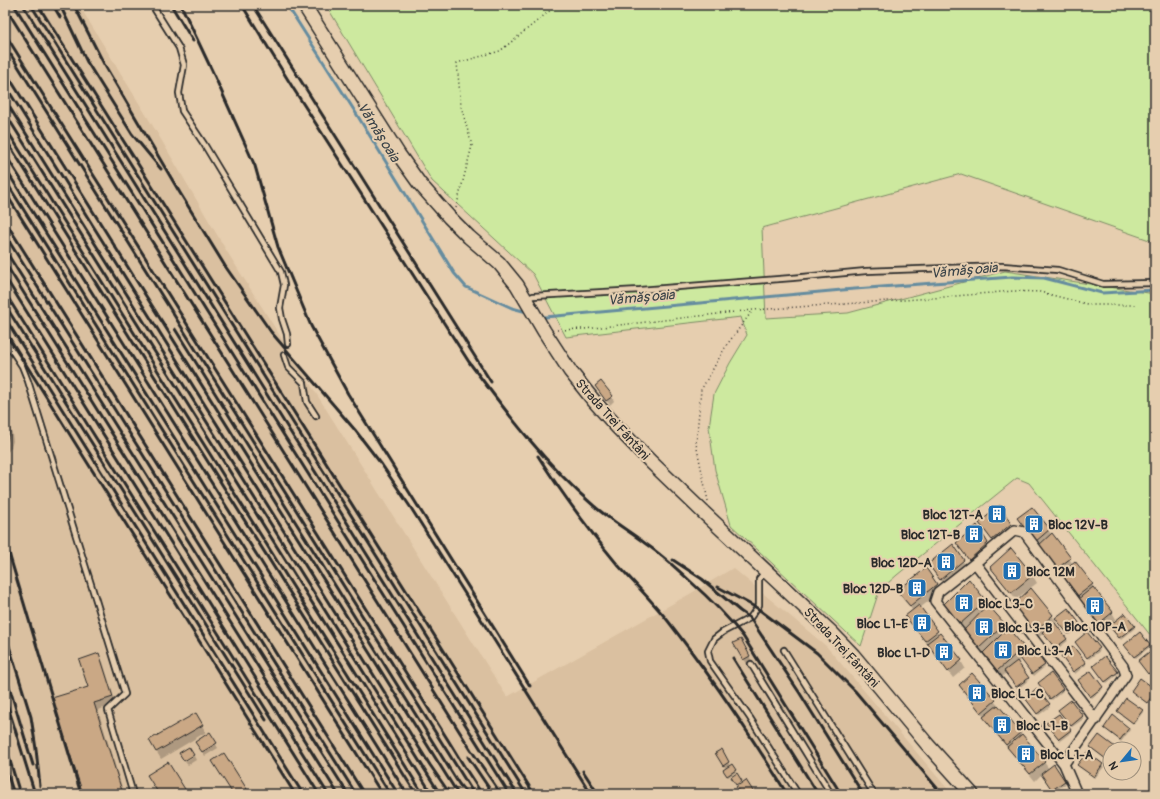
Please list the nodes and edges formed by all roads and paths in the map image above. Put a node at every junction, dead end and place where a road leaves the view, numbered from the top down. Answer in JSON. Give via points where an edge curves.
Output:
{"nodes":[{"id":1,"x":152,"y":5,"type":"edge"},
{"id":2,"x":304,"y":5,"type":"edge"},
{"id":3,"x":558,"y":5,"type":"edge"},
{"id":4,"x":589,"y":5,"type":"edge"},
{"id":5,"x":596,"y":5,"type":"edge"},
{"id":6,"x":449,"y":217,"type":"junction"},
{"id":7,"x":1155,"y":282,"type":"edge"},
{"id":8,"x":527,"y":302,"type":"junction"},
{"id":9,"x":1137,"y":305,"type":"dead end"},
{"id":10,"x":753,"y":310,"type":"junction"},
{"id":11,"x":540,"y":326,"type":"junction"},
{"id":12,"x":5,"y":340,"type":"edge"},
{"id":13,"x":288,"y":344,"type":"dead end"},
{"id":14,"x":284,"y":355,"type":"dead end"},
{"id":15,"x":316,"y":416,"type":"dead end"},
{"id":16,"x":702,"y":511,"type":"junction"},
{"id":17,"x":975,"y":563,"type":"junction"},
{"id":18,"x":766,"y":571,"type":"junction"},
{"id":19,"x":784,"y":650,"type":"dead end"},
{"id":20,"x":751,"y":664,"type":"dead end"},
{"id":21,"x":1096,"y":720,"type":"junction"},
{"id":22,"x":1064,"y":764,"type":"junction"},
{"id":23,"x":133,"y":794,"type":"edge"},
{"id":24,"x":798,"y":794,"type":"edge"},
{"id":25,"x":831,"y":794,"type":"edge"},
{"id":26,"x":874,"y":794,"type":"edge"},
{"id":27,"x":972,"y":794,"type":"edge"},
{"id":28,"x":1077,"y":794,"type":"edge"}],
"edges":[{"from":1,"to":13,"type":"lane","via":[[180,48],[184,65],[179,93],[182,111],[281,272],[284,285],[280,308]]},
{"from":2,"to":6,"type":"main road","name":"Strada Trei Fântâni","via":[[399,155],[419,183]]},
{"from":3,"to":6,"type":"path","via":[[500,51],[457,63],[462,106],[472,146],[456,209]]},
{"from":4,"to":5,"type":"path"},
{"from":6,"to":8,"type":"main road","name":"Strada Trei Fântâni","via":[[499,263]]},
{"from":7,"to":8,"type":"lane","via":[[1102,284],[1058,270],[1002,266],[866,271],[640,290],[533,296]]},
{"from":8,"to":11,"type":"main road","name":"Strada Trei Fântâni"},
{"from":9,"to":10,"type":"path","via":[[1091,305],[1040,292],[1013,291]]},
{"from":10,"to":11,"type":"path","via":[[584,329]]},
{"from":10,"to":16,"type":"path","via":[[726,346],[701,390],[696,444],[709,503]]},
{"from":11,"to":16,"type":"main road","name":"Strada Trei Fântâni","via":[[570,371],[603,412]]},
{"from":12,"to":23,"type":"lane","via":[[22,366],[28,381],[125,694],[108,710]]},
{"from":14,"to":15,"type":"lane","via":[[288,367],[304,383],[307,402]]},
{"from":16,"to":18,"type":"main road","name":"Strada Trei Fântâni"},
{"from":17,"to":21,"type":"street"},
{"from":17,"to":21,"type":"street","via":[[1015,530],[1024,532],[1123,666],[1126,675]]},
{"from":17,"to":22,"type":"street","via":[[938,592],[935,601]]},
{"from":18,"to":24,"type":"lane","via":[[759,579],[759,605],[750,618],[714,639],[708,651],[710,661]]},
{"from":18,"to":27,"type":"main road","name":"Strada Trei Fântâni","via":[[847,649]]},
{"from":19,"to":26,"type":"lane"},
{"from":20,"to":25,"type":"lane"},
{"from":21,"to":22,"type":"street"},
{"from":22,"to":28,"type":"street"}]}
